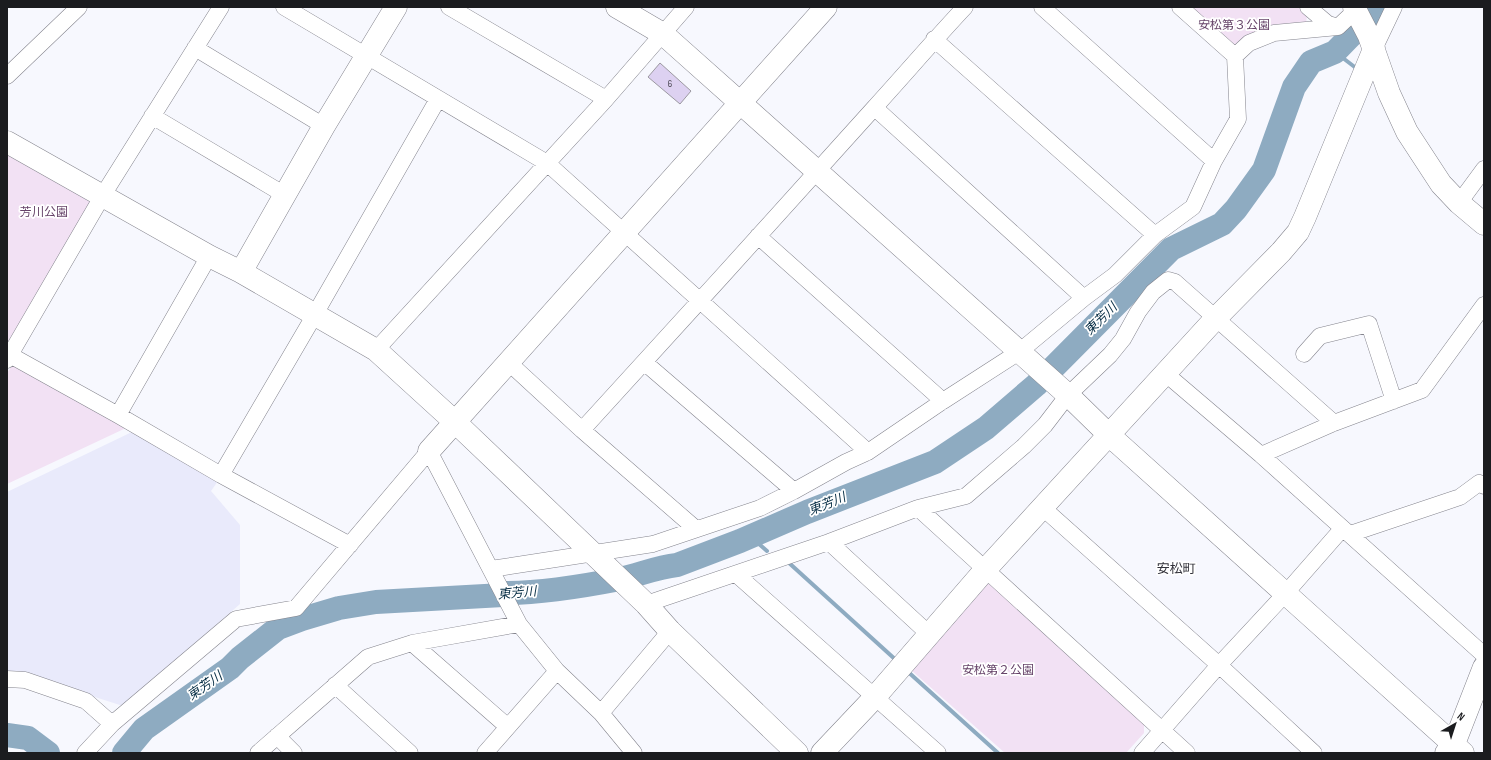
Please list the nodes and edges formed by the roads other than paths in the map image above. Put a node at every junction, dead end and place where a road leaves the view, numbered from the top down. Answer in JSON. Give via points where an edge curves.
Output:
{"nodes":[{"id":1,"x":79,"y":7,"type":"edge"},
{"id":2,"x":220,"y":7,"type":"edge"},
{"id":3,"x":284,"y":7,"type":"edge"},
{"id":4,"x":396,"y":7,"type":"edge"},
{"id":5,"x":449,"y":7,"type":"edge"},
{"id":6,"x":618,"y":7,"type":"edge"},
{"id":7,"x":686,"y":7,"type":"edge"},
{"id":8,"x":826,"y":7,"type":"edge"},
{"id":9,"x":965,"y":7,"type":"edge"},
{"id":10,"x":1042,"y":7,"type":"edge"},
{"id":11,"x":1180,"y":7,"type":"edge"},
{"id":12,"x":1308,"y":7,"type":"edge"},
{"id":13,"x":1394,"y":7,"type":"edge"},
{"id":14,"x":1356,"y":11,"type":"edge"},
{"id":15,"x":1338,"y":27,"type":"junction"},
{"id":16,"x":663,"y":34,"type":"junction"},
{"id":17,"x":934,"y":39,"type":"junction"},
{"id":18,"x":1371,"y":42,"type":"junction"},
{"id":19,"x":195,"y":48,"type":"junction"},
{"id":20,"x":368,"y":56,"type":"junction"},
{"id":21,"x":1235,"y":56,"type":"junction"},
{"id":22,"x":7,"y":76,"type":"edge"},
{"id":23,"x":438,"y":99,"type":"junction"},
{"id":24,"x":606,"y":99,"type":"junction"},
{"id":25,"x":740,"y":103,"type":"junction"},
{"id":26,"x":874,"y":108,"type":"junction"},
{"id":27,"x":152,"y":116,"type":"junction"},
{"id":28,"x":324,"y":126,"type":"junction"},
{"id":29,"x":7,"y":142,"type":"edge"},
{"id":30,"x":1214,"y":160,"type":"junction"},
{"id":31,"x":547,"y":163,"type":"junction"},
{"id":32,"x":1484,"y":168,"type":"edge"},
{"id":33,"x":816,"y":172,"type":"junction"},
{"id":34,"x":103,"y":195,"type":"junction"},
{"id":35,"x":285,"y":195,"type":"junction"},
{"id":36,"x":1459,"y":203,"type":"junction"},
{"id":37,"x":1484,"y":224,"type":"edge"},
{"id":38,"x":625,"y":232,"type":"junction"},
{"id":39,"x":1155,"y":235,"type":"junction"},
{"id":40,"x":758,"y":236,"type":"junction"},
{"id":41,"x":209,"y":256,"type":"junction"},
{"id":42,"x":241,"y":272,"type":"junction"},
{"id":43,"x":1084,"y":298,"type":"junction"},
{"id":44,"x":701,"y":301,"type":"junction"},
{"id":45,"x":1484,"y":306,"type":"edge"},
{"id":46,"x":314,"y":316,"type":"junction"},
{"id":47,"x":1215,"y":319,"type":"junction"},
{"id":48,"x":376,"y":350,"type":"junction"},
{"id":49,"x":1021,"y":354,"type":"junction"},
{"id":50,"x":1304,"y":354,"type":"dead end"},
{"id":51,"x":8,"y":358,"type":"edge"},
{"id":52,"x":508,"y":362,"type":"junction"},
{"id":53,"x":644,"y":362,"type":"junction"},
{"id":54,"x":1166,"y":374,"type":"junction"},
{"id":55,"x":1063,"y":391,"type":"junction"},
{"id":56,"x":1394,"y":400,"type":"junction"},
{"id":57,"x":943,"y":401,"type":"junction"},
{"id":58,"x":118,"y":415,"type":"junction"},
{"id":59,"x":455,"y":422,"type":"junction"},
{"id":60,"x":1334,"y":423,"type":"junction"},
{"id":61,"x":582,"y":430,"type":"junction"},
{"id":62,"x":1109,"y":435,"type":"junction"},
{"id":63,"x":429,"y":451,"type":"junction"},
{"id":64,"x":868,"y":452,"type":"junction"},
{"id":65,"x":1261,"y":455,"type":"junction"},
{"id":66,"x":221,"y":475,"type":"junction"},
{"id":67,"x":1484,"y":486,"type":"edge"},
{"id":68,"x":794,"y":491,"type":"junction"},
{"id":69,"x":918,"y":508,"type":"junction"},
{"id":70,"x":1043,"y":508,"type":"junction"},
{"id":71,"x":696,"y":529,"type":"junction"},
{"id":72,"x":1346,"y":532,"type":"junction"},
{"id":73,"x":829,"y":542,"type":"junction"},
{"id":74,"x":350,"y":545,"type":"junction"},
{"id":75,"x":592,"y":554,"type":"junction"},
{"id":76,"x":491,"y":569,"type":"junction"},
{"id":77,"x":985,"y":570,"type":"junction"},
{"id":78,"x":736,"y":574,"type":"junction"},
{"id":79,"x":1286,"y":594,"type":"junction"},
{"id":80,"x":646,"y":604,"type":"junction"},
{"id":81,"x":519,"y":624,"type":"junction"},
{"id":82,"x":670,"y":631,"type":"junction"},
{"id":83,"x":929,"y":634,"type":"junction"},
{"id":84,"x":412,"y":643,"type":"junction"},
{"id":85,"x":1484,"y":655,"type":"edge"},
{"id":86,"x":1219,"y":665,"type":"junction"},
{"id":87,"x":1484,"y":668,"type":"edge"},
{"id":88,"x":557,"y":672,"type":"junction"},
{"id":89,"x":7,"y":679,"type":"edge"},
{"id":90,"x":335,"y":685,"type":"junction"},
{"id":91,"x":875,"y":697,"type":"junction"},
{"id":92,"x":601,"y":713,"type":"junction"},
{"id":93,"x":112,"y":724,"type":"junction"},
{"id":94,"x":508,"y":727,"type":"junction"},
{"id":95,"x":1162,"y":730,"type":"junction"},
{"id":96,"x":277,"y":736,"type":"junction"},
{"id":97,"x":1454,"y":750,"type":"edge"},
{"id":98,"x":86,"y":753,"type":"edge"},
{"id":99,"x":258,"y":753,"type":"edge"},
{"id":100,"x":294,"y":753,"type":"edge"},
{"id":101,"x":410,"y":753,"type":"edge"},
{"id":102,"x":485,"y":753,"type":"edge"},
{"id":103,"x":634,"y":753,"type":"edge"},
{"id":104,"x":797,"y":753,"type":"edge"},
{"id":105,"x":822,"y":753,"type":"edge"},
{"id":106,"x":938,"y":753,"type":"edge"},
{"id":107,"x":1142,"y":753,"type":"edge"},
{"id":108,"x":1187,"y":753,"type":"edge"},
{"id":109,"x":1314,"y":753,"type":"edge"}],
"edges":[{"from":1,"to":22,"type":"street"},
{"from":2,"to":19,"type":"street"},
{"from":3,"to":20,"type":"street"},
{"from":4,"to":20,"type":"street"},
{"from":5,"to":24,"type":"street"},
{"from":6,"to":16,"type":"street"},
{"from":7,"to":16,"type":"street"},
{"from":8,"to":25,"type":"street"},
{"from":9,"to":17,"type":"street"},
{"from":10,"to":30,"type":"street"},
{"from":11,"to":21,"type":"street"},
{"from":12,"to":15,"type":"street","via":[[1328,24]]},
{"from":13,"to":18,"type":"street"},
{"from":14,"to":15,"type":"street"},
{"from":14,"to":18,"type":"street"},
{"from":15,"to":21,"type":"street","via":[[1274,33],[1249,43]]},
{"from":16,"to":24,"type":"street"},
{"from":16,"to":25,"type":"street"},
{"from":17,"to":26,"type":"street"},
{"from":17,"to":39,"type":"street"},
{"from":18,"to":36,"type":"street","via":[[1389,93],[1407,132],[1442,184]]},
{"from":18,"to":47,"type":"street","via":[[1306,217],[1298,232]]},
{"from":19,"to":27,"type":"street"},
{"from":19,"to":28,"type":"street"},
{"from":20,"to":23,"type":"street"},
{"from":20,"to":28,"type":"street"},
{"from":21,"to":30,"type":"street","via":[[1238,119]]},
{"from":23,"to":31,"type":"street"},
{"from":23,"to":46,"type":"street"},
{"from":24,"to":31,"type":"street"},
{"from":25,"to":33,"type":"street"},
{"from":25,"to":38,"type":"street"},
{"from":26,"to":33,"type":"street"},
{"from":26,"to":43,"type":"street"},
{"from":27,"to":34,"type":"street"},
{"from":27,"to":35,"type":"street"},
{"from":28,"to":35,"type":"street"},
{"from":29,"to":34,"type":"street"},
{"from":30,"to":39,"type":"street","via":[[1193,206]]},
{"from":31,"to":38,"type":"street"},
{"from":31,"to":48,"type":"street"},
{"from":32,"to":36,"type":"street"},
{"from":33,"to":40,"type":"street"},
{"from":33,"to":49,"type":"street"},
{"from":34,"to":41,"type":"street"},
{"from":34,"to":51,"type":"street"},
{"from":35,"to":42,"type":"street"},
{"from":36,"to":37,"type":"street"},
{"from":38,"to":44,"type":"street"},
{"from":38,"to":52,"type":"street"},
{"from":39,"to":43,"type":"street","via":[[1115,275]]},
{"from":40,"to":44,"type":"street"},
{"from":40,"to":57,"type":"street"},
{"from":41,"to":42,"type":"street"},
{"from":41,"to":58,"type":"street"},
{"from":42,"to":46,"type":"street"},
{"from":43,"to":49,"type":"street"},
{"from":44,"to":53,"type":"street"},
{"from":44,"to":64,"type":"street"},
{"from":45,"to":56,"type":"street","via":[[1422,390]]},
{"from":46,"to":48,"type":"street"},
{"from":46,"to":66,"type":"street"},
{"from":47,"to":54,"type":"street"},
{"from":47,"to":55,"type":"street","via":[[1175,282],[1168,280],[1153,292],[1110,355]]},
{"from":47,"to":60,"type":"street"},
{"from":48,"to":59,"type":"street"},
{"from":49,"to":55,"type":"street"},
{"from":49,"to":57,"type":"street"},
{"from":50,"to":56,"type":"street","via":[[1320,336],[1369,324]]},
{"from":51,"to":58,"type":"street"},
{"from":52,"to":59,"type":"street"},
{"from":52,"to":61,"type":"street"},
{"from":53,"to":61,"type":"street"},
{"from":53,"to":68,"type":"street"},
{"from":54,"to":62,"type":"street"},
{"from":54,"to":65,"type":"street"},
{"from":55,"to":62,"type":"street"},
{"from":55,"to":69,"type":"street","via":[[1040,431],[966,496]]},
{"from":56,"to":60,"type":"street"},
{"from":57,"to":64,"type":"street"},
{"from":58,"to":66,"type":"street"},
{"from":59,"to":63,"type":"street"},
{"from":59,"to":75,"type":"street"},
{"from":60,"to":65,"type":"street"},
{"from":61,"to":71,"type":"street"},
{"from":62,"to":70,"type":"street"},
{"from":62,"to":79,"type":"street"},
{"from":63,"to":74,"type":"street"},
{"from":63,"to":76,"type":"street"},
{"from":64,"to":68,"type":"street"},
{"from":65,"to":72,"type":"street"},
{"from":66,"to":74,"type":"street"},
{"from":67,"to":72,"type":"street","via":[[1479,483],[1460,497]]},
{"from":68,"to":71,"type":"street","via":[[760,508]]},
{"from":69,"to":73,"type":"street"},
{"from":69,"to":77,"type":"street"},
{"from":70,"to":77,"type":"street"},
{"from":70,"to":86,"type":"street"},
{"from":71,"to":75,"type":"street","via":[[653,544]]},
{"from":72,"to":79,"type":"street"},
{"from":72,"to":85,"type":"street"},
{"from":73,"to":78,"type":"street"},
{"from":73,"to":83,"type":"street"},
{"from":74,"to":93,"type":"street","via":[[296,608],[236,619]]},
{"from":75,"to":76,"type":"street"},
{"from":75,"to":80,"type":"street"},
{"from":76,"to":81,"type":"street"},
{"from":77,"to":83,"type":"street"},
{"from":77,"to":95,"type":"street"},
{"from":78,"to":80,"type":"street"},
{"from":78,"to":91,"type":"street"},
{"from":79,"to":86,"type":"street"},
{"from":79,"to":97,"type":"street"},
{"from":80,"to":82,"type":"street"},
{"from":81,"to":84,"type":"street"},
{"from":81,"to":88,"type":"street"},
{"from":82,"to":92,"type":"street"},
{"from":82,"to":104,"type":"street"},
{"from":83,"to":91,"type":"street"},
{"from":84,"to":90,"type":"street","via":[[368,657]]},
{"from":84,"to":94,"type":"street"},
{"from":86,"to":95,"type":"street"},
{"from":86,"to":109,"type":"street"},
{"from":87,"to":97,"type":"street"},
{"from":88,"to":92,"type":"street"},
{"from":88,"to":94,"type":"street"},
{"from":89,"to":93,"type":"street","via":[[25,680],[86,701]]},
{"from":90,"to":96,"type":"street"},
{"from":90,"to":101,"type":"street"},
{"from":91,"to":105,"type":"street"},
{"from":91,"to":106,"type":"street"},
{"from":92,"to":103,"type":"street"},
{"from":93,"to":98,"type":"street"},
{"from":94,"to":102,"type":"street"},
{"from":95,"to":107,"type":"street"},
{"from":95,"to":108,"type":"street"},
{"from":96,"to":99,"type":"street"},
{"from":96,"to":100,"type":"street"}]}
